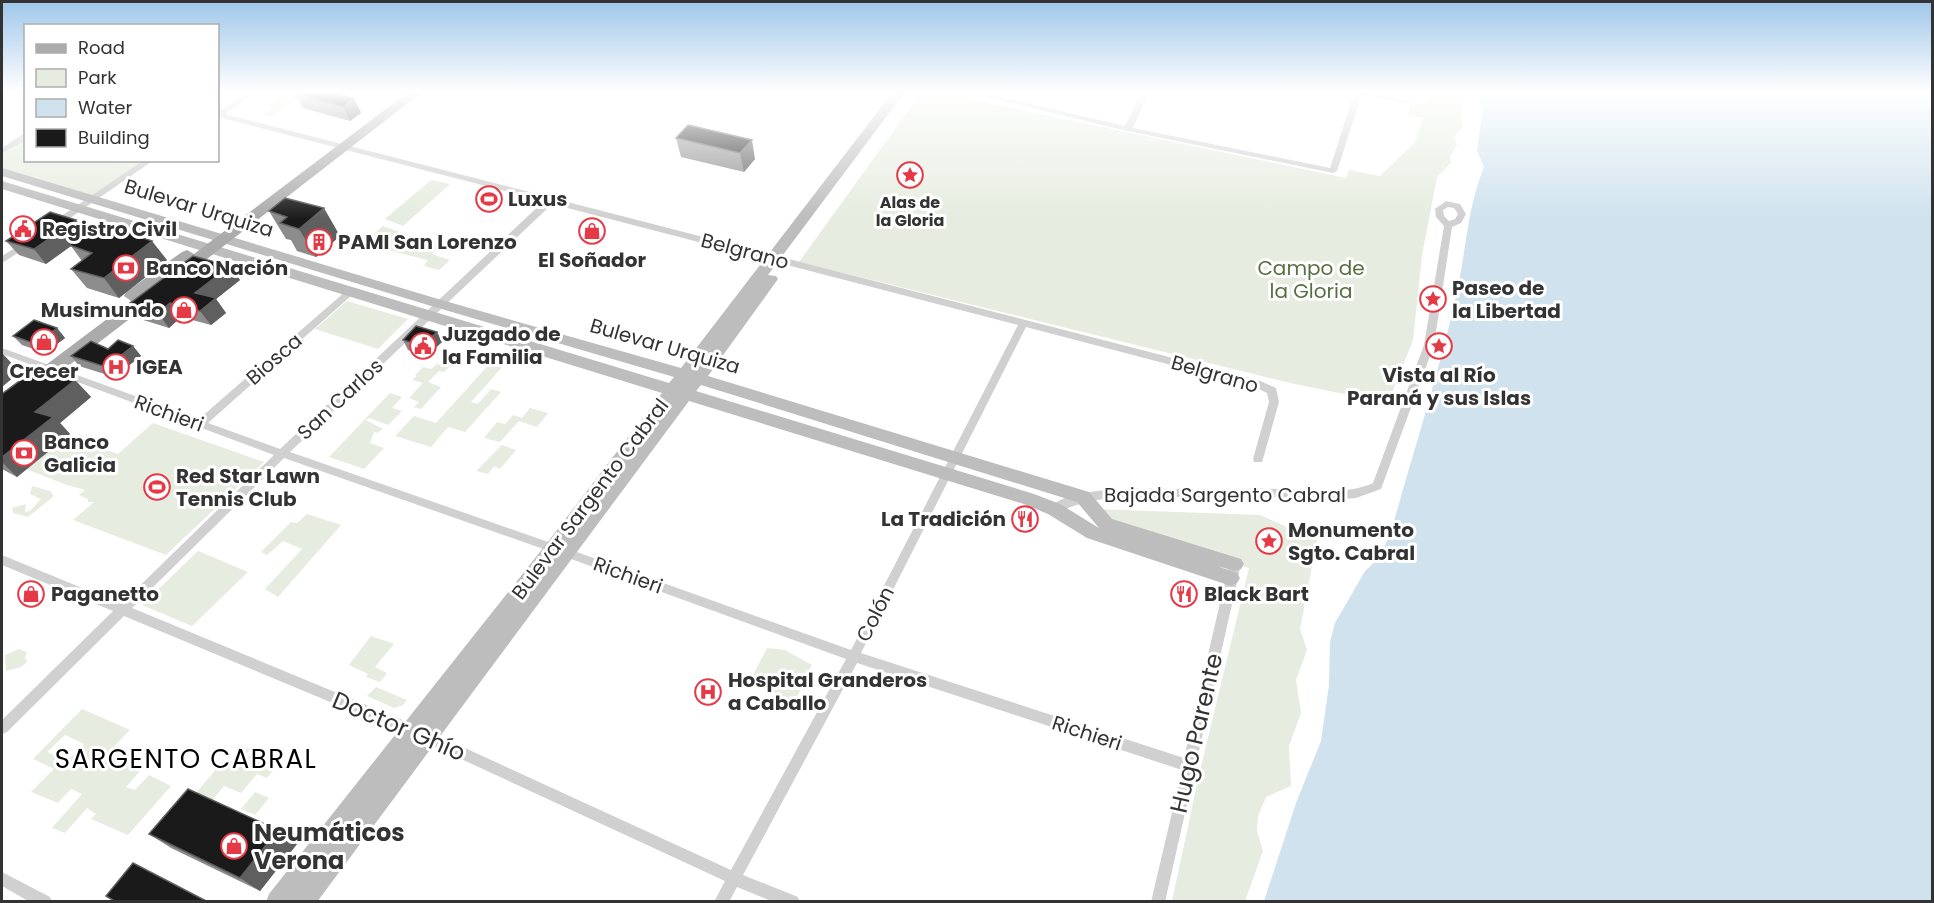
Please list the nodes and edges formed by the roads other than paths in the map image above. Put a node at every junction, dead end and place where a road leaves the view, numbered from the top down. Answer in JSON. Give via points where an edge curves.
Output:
{"nodes":[{"id":1,"x":297,"y":135,"type":"edge"},
{"id":2,"x":352,"y":135,"type":"edge"},
{"id":3,"x":355,"y":135,"type":"edge"},
{"id":4,"x":868,"y":135,"type":"edge"},
{"id":5,"x":877,"y":135,"type":"edge"},
{"id":6,"x":1158,"y":135,"type":"edge"},
{"id":7,"x":1344,"y":135,"type":"edge"},
{"id":8,"x":24,"y":137,"type":"edge"},
{"id":9,"x":339,"y":146,"type":"junction"},
{"id":10,"x":2,"y":151,"type":"edge"},
{"id":11,"x":147,"y":162,"type":"edge"},
{"id":12,"x":2,"y":172,"type":"edge"},
{"id":13,"x":2,"y":185,"type":"edge"},
{"id":14,"x":92,"y":199,"type":"junction"},
{"id":15,"x":552,"y":199,"type":"junction"},
{"id":16,"x":78,"y":208,"type":"junction"},
{"id":17,"x":1448,"y":225,"type":"dead end"},
{"id":18,"x":40,"y":234,"type":"edge"},
{"id":19,"x":31,"y":240,"type":"edge"},
{"id":20,"x":212,"y":242,"type":"junction"},
{"id":21,"x":2,"y":260,"type":"edge"},
{"id":22,"x":778,"y":260,"type":"junction"},
{"id":23,"x":349,"y":293,"type":"junction"},
{"id":24,"x":441,"y":304,"type":"junction"},
{"id":25,"x":429,"y":317,"type":"junction"},
{"id":26,"x":1023,"y":324,"type":"junction"},
{"id":27,"x":2,"y":351,"type":"edge"},
{"id":28,"x":45,"y":368,"type":"junction"},
{"id":29,"x":685,"y":384,"type":"junction"},
{"id":30,"x":2,"y":394,"type":"edge"},
{"id":31,"x":2,"y":407,"type":"edge"},
{"id":32,"x":200,"y":424,"type":"junction"},
{"id":33,"x":283,"y":454,"type":"junction"},
{"id":34,"x":955,"y":458,"type":"junction"},
{"id":35,"x":1258,"y":459,"type":"dead end"},
{"id":36,"x":947,"y":474,"type":"junction"},
{"id":37,"x":1083,"y":497,"type":"junction"},
{"id":38,"x":1054,"y":509,"type":"junction"},
{"id":39,"x":560,"y":550,"type":"junction"},
{"id":40,"x":2,"y":560,"type":"edge"},
{"id":41,"x":1233,"y":571,"type":"junction"},
{"id":42,"x":123,"y":610,"type":"junction"},
{"id":43,"x":853,"y":656,"type":"junction"},
{"id":44,"x":2,"y":728,"type":"edge"},
{"id":45,"x":419,"y":733,"type":"junction"},
{"id":46,"x":1189,"y":766,"type":"junction"},
{"id":47,"x":733,"y":878,"type":"junction"},
{"id":48,"x":2,"y":879,"type":"edge"},
{"id":49,"x":45,"y":902,"type":"edge"},
{"id":50,"x":277,"y":902,"type":"edge"},
{"id":51,"x":303,"y":902,"type":"edge"},
{"id":52,"x":721,"y":902,"type":"edge"},
{"id":53,"x":793,"y":902,"type":"edge"},
{"id":54,"x":1158,"y":902,"type":"edge"}],
"edges":[{"from":1,"to":9,"type":"street","name":"Belgrano"},
{"from":2,"to":9,"type":"main road"},
{"from":3,"to":9,"type":"main road"},
{"from":4,"to":22,"type":"main road","name":"Bulevar Sargento Cabral"},
{"from":5,"to":22,"type":"main road","name":"Bulevar Sargento Cabral"},
{"from":6,"to":7,"type":"street","via":[[1333,171]]},
{"from":8,"to":10,"type":"street"},
{"from":9,"to":15,"type":"street","name":"Belgrano"},
{"from":9,"to":20,"type":"main road"},
{"from":11,"to":14,"type":"street"},
{"from":12,"to":14,"type":"main road","name":"Bulevar Urquiza"},
{"from":13,"to":16,"type":"main road","name":"Bulevar Urquiza"},
{"from":14,"to":16,"type":"street"},
{"from":14,"to":20,"type":"main road","name":"Bulevar Urquiza"},
{"from":15,"to":22,"type":"street","name":"Belgrano"},
{"from":15,"to":24,"type":"street","name":"San Carlos"},
{"from":16,"to":18,"type":"street"},
{"from":16,"to":20,"type":"main road","name":"Bulevar Urquiza"},
{"from":17,"to":37,"type":"street","name":"Bajada Sargento Cabral","via":[[1429,345],[1377,486],[1365,493],[1344,495],[1119,493]]},
{"from":19,"to":21,"type":"street"},
{"from":20,"to":23,"type":"main road","name":"Bulevar Urquiza"},
{"from":20,"to":24,"type":"main road","name":"Bulevar Urquiza"},
{"from":20,"to":28,"type":"main road"},
{"from":22,"to":26,"type":"street","name":"Belgrano"},
{"from":22,"to":29,"type":"main road","name":"Bulevar Sargento Cabral"},
{"from":23,"to":25,"type":"main road","name":"Bulevar Urquiza"},
{"from":23,"to":32,"type":"street","name":"Biosca"},
{"from":24,"to":25,"type":"street","name":"San Carlos"},
{"from":24,"to":29,"type":"main road","name":"Bulevar Urquiza"},
{"from":25,"to":29,"type":"main road","name":"Bulevar Urquiza"},
{"from":25,"to":33,"type":"street","name":"San Carlos"},
{"from":26,"to":34,"type":"street","name":"Colón"},
{"from":26,"to":35,"type":"street","name":"Belgrano","via":[[1258,384],[1272,391],[1274,402]]},
{"from":27,"to":28,"type":"street","name":"Richieri"},
{"from":28,"to":30,"type":"main road"},
{"from":28,"to":31,"type":"main road"},
{"from":28,"to":32,"type":"street","name":"Richieri"},
{"from":29,"to":34,"type":"main road","name":"Bulevar Urquiza"},
{"from":29,"to":36,"type":"main road","name":"Bulevar Urquiza"},
{"from":29,"to":39,"type":"main road","name":"Bulevar Sargento Cabral"},
{"from":32,"to":33,"type":"street","name":"Richieri"},
{"from":33,"to":39,"type":"street","name":"Richieri"},
{"from":33,"to":42,"type":"street","name":"San Carlos"},
{"from":34,"to":36,"type":"street","name":"Colón"},
{"from":34,"to":37,"type":"main road","name":"Bulevar Urquiza"},
{"from":36,"to":38,"type":"main road","name":"Bulevar Urquiza"},
{"from":36,"to":43,"type":"street","name":"Colón"},
{"from":37,"to":38,"type":"street","name":"Bajada Sargento Cabral"},
{"from":37,"to":41,"type":"main road","via":[[1106,524]]},
{"from":38,"to":41,"type":"main road","name":"Bulevar Urquiza","via":[[1093,533]]},
{"from":39,"to":43,"type":"street","name":"Richieri"},
{"from":39,"to":45,"type":"main road","name":"Bulevar Sargento Cabral"},
{"from":40,"to":42,"type":"street","name":"Doctor Ghío"},
{"from":41,"to":46,"type":"street","name":"Hugo Parente"},
{"from":42,"to":44,"type":"street","name":"San Carlos"},
{"from":42,"to":45,"type":"street","name":"Doctor Ghío"},
{"from":43,"to":46,"type":"street","name":"Richieri"},
{"from":43,"to":47,"type":"street","name":"Colón"},
{"from":45,"to":47,"type":"street","name":"Doctor Ghío"},
{"from":45,"to":50,"type":"main road","name":"Bulevar Sargento Cabral"},
{"from":45,"to":51,"type":"main road","name":"Bulevar Sargento Cabral"},
{"from":46,"to":54,"type":"street","name":"Hugo Parente"},
{"from":47,"to":52,"type":"street","name":"Colón"},
{"from":47,"to":53,"type":"street","name":"Doctor Ghío"},
{"from":48,"to":49,"type":"street"}]}
